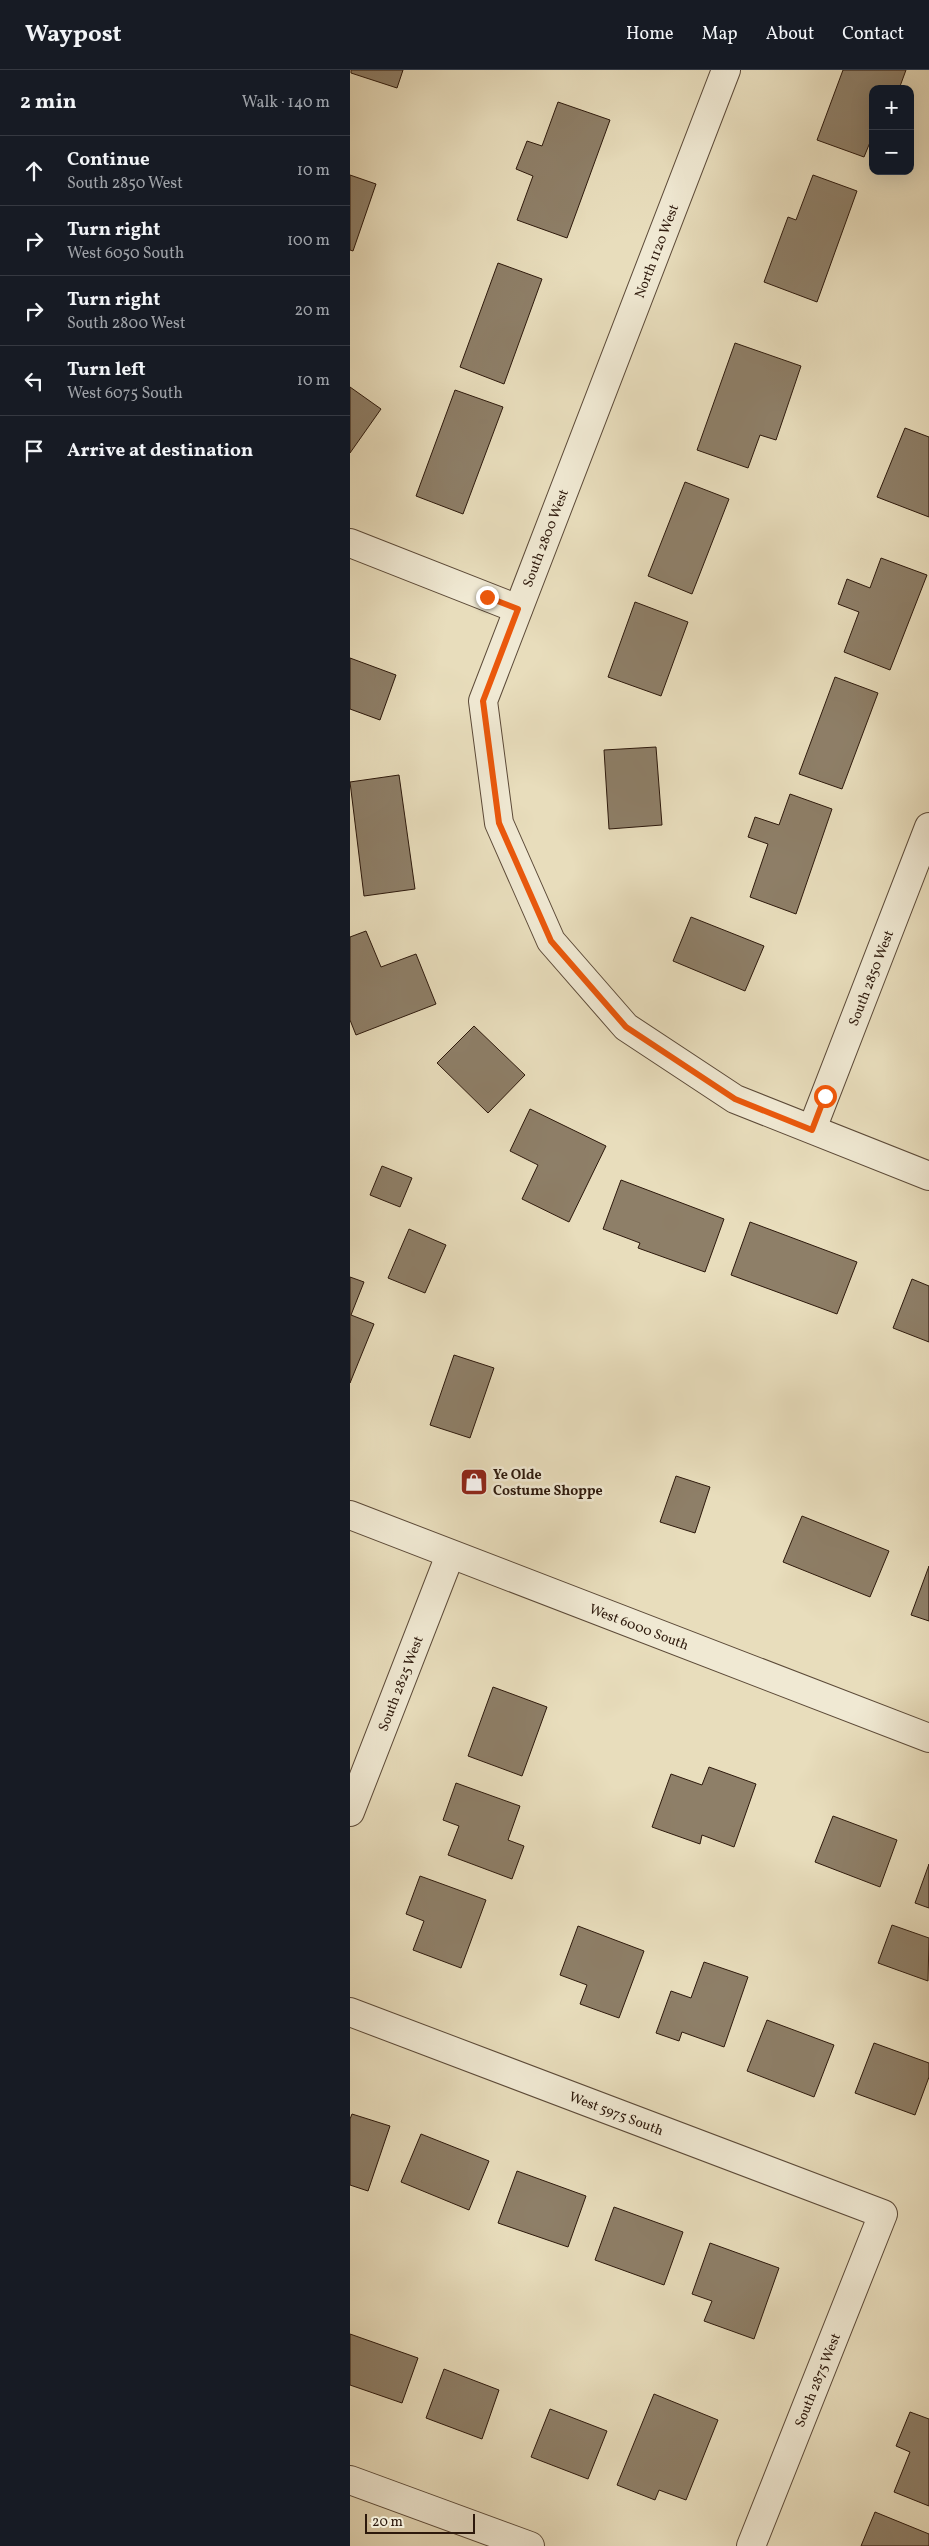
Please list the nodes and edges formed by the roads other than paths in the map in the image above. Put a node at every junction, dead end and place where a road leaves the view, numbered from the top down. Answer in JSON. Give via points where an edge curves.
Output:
{"nodes":[{"id":1,"x":726,"y":70,"type":"edge"},
{"id":2,"x":586,"y":432,"type":"joint"},
{"id":3,"x":350,"y":543,"type":"edge"},
{"id":4,"x":518,"y":609,"type":"junction"},
{"id":5,"x":929,"y":826,"type":"edge"},
{"id":6,"x":812,"y":1130,"type":"junction"},
{"id":7,"x":929,"y":1176,"type":"edge"},
{"id":8,"x":350,"y":1515,"type":"edge"},
{"id":9,"x":450,"y":1555,"type":"junction"},
{"id":10,"x":929,"y":1738,"type":"edge"},
{"id":11,"x":350,"y":1812,"type":"edge"},
{"id":12,"x":350,"y":2012,"type":"edge"},
{"id":13,"x":883,"y":2214,"type":"joint"},
{"id":14,"x":350,"y":2480,"type":"edge"},
{"id":15,"x":530,"y":2546,"type":"edge"},
{"id":16,"x":751,"y":2546,"type":"edge"}],
"edges":[{"from":1,"to":2,"type":"street","name":"North 1120 West"},
{"from":2,"to":4,"type":"street","name":"South 2800 West"},
{"from":3,"to":4,"type":"street"},
{"from":4,"to":6,"type":"street","name":"South 2800 West","via":[[483,701],[499,823],[551,941],[626,1027],[735,1099]]},
{"from":5,"to":6,"type":"street","name":"South 2850 West"},
{"from":6,"to":7,"type":"street"},
{"from":8,"to":9,"type":"street","name":"West 6000 South"},
{"from":9,"to":10,"type":"street","name":"West 6000 South"},
{"from":9,"to":11,"type":"street","name":"South 2825 West"},
{"from":12,"to":13,"type":"street","name":"West 5975 South"},
{"from":13,"to":16,"type":"street","name":"South 2875 West"},
{"from":14,"to":15,"type":"street"}]}
